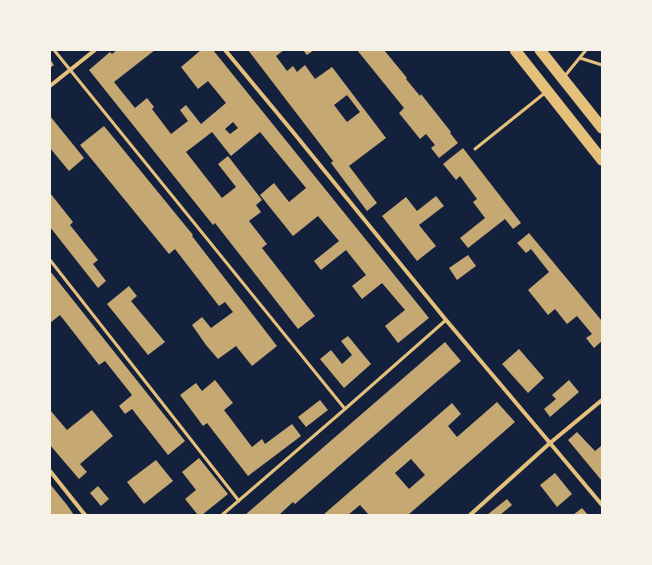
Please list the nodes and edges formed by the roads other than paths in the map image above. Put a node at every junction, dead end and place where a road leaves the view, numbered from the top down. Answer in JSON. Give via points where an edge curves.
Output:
{"nodes":[{"id":1,"x":54,"y":50,"type":"edge"},
{"id":2,"x":95,"y":50,"type":"edge"},
{"id":3,"x":225,"y":50,"type":"edge"},
{"id":4,"x":515,"y":50,"type":"edge"},
{"id":5,"x":540,"y":50,"type":"edge"},
{"id":6,"x":586,"y":50,"type":"edge"},
{"id":7,"x":580,"y":58,"type":"junction"},
{"id":8,"x":602,"y":65,"type":"edge"},
{"id":9,"x":70,"y":70,"type":"junction"},
{"id":10,"x":562,"y":78,"type":"junction"},
{"id":11,"x":50,"y":86,"type":"edge"},
{"id":12,"x":547,"y":90,"type":"junction"},
{"id":13,"x":602,"y":128,"type":"edge"},
{"id":14,"x":474,"y":149,"type":"dead end"},
{"id":15,"x":602,"y":160,"type":"edge"},
{"id":16,"x":50,"y":260,"type":"edge"},
{"id":17,"x":446,"y":320,"type":"junction"},
{"id":18,"x":602,"y":400,"type":"edge"},
{"id":19,"x":345,"y":409,"type":"junction"},
{"id":20,"x":550,"y":443,"type":"junction"},
{"id":21,"x":50,"y":470,"type":"edge"},
{"id":22,"x":239,"y":501,"type":"junction"},
{"id":23,"x":602,"y":505,"type":"edge"},
{"id":24,"x":85,"y":515,"type":"edge"},
{"id":25,"x":222,"y":515,"type":"edge"},
{"id":26,"x":470,"y":515,"type":"edge"}],
"edges":[{"from":1,"to":9,"type":"lane"},
{"from":2,"to":9,"type":"street"},
{"from":3,"to":17,"type":"street"},
{"from":4,"to":12,"type":"highway"},
{"from":5,"to":10,"type":"highway"},
{"from":6,"to":7,"type":"lane"},
{"from":7,"to":8,"type":"lane"},
{"from":7,"to":10,"type":"lane"},
{"from":9,"to":11,"type":"street"},
{"from":9,"to":19,"type":"lane"},
{"from":10,"to":13,"type":"highway"},
{"from":12,"to":14,"type":"lane"},
{"from":12,"to":15,"type":"highway"},
{"from":16,"to":22,"type":"lane"},
{"from":17,"to":19,"type":"lane"},
{"from":17,"to":20,"type":"street"},
{"from":18,"to":20,"type":"street"},
{"from":19,"to":22,"type":"lane"},
{"from":20,"to":23,"type":"street"},
{"from":20,"to":26,"type":"street"},
{"from":21,"to":24,"type":"street"},
{"from":22,"to":25,"type":"lane"}]}
